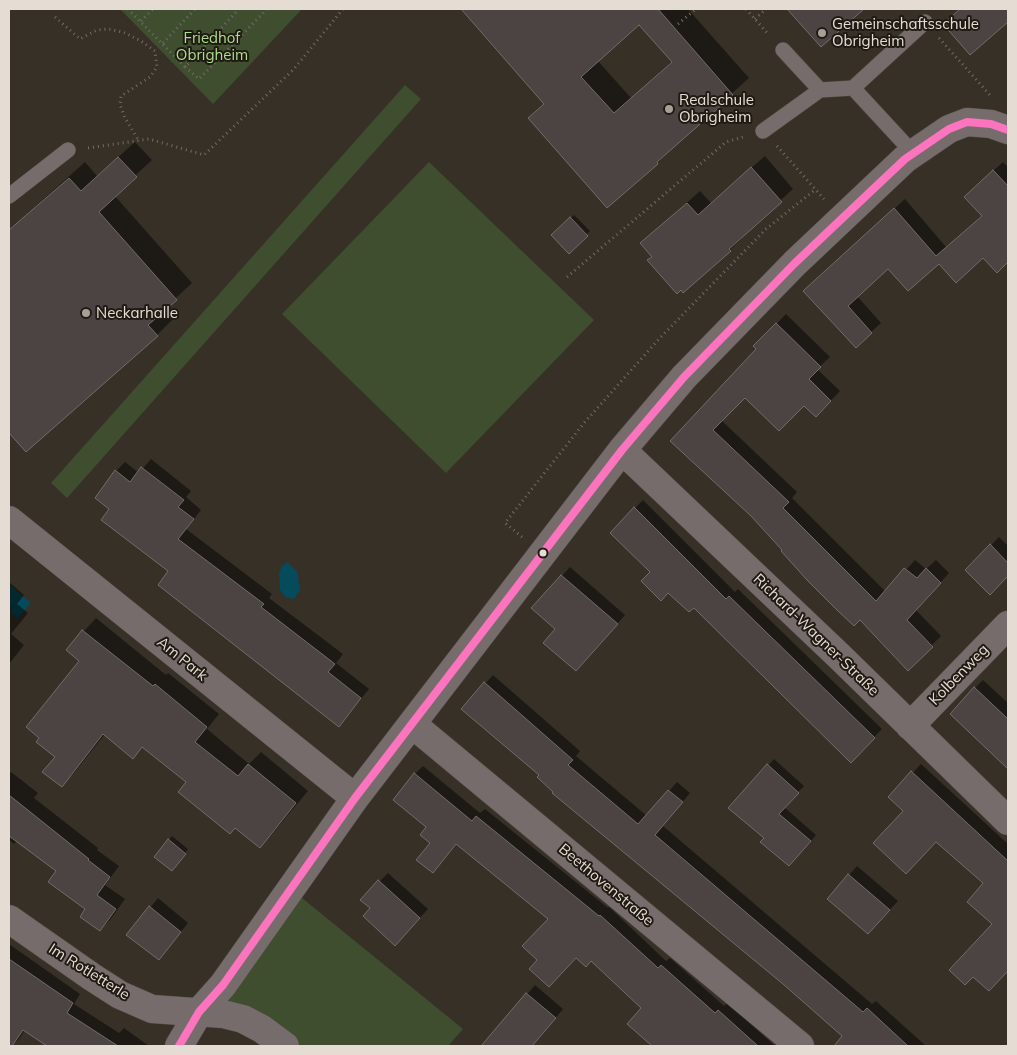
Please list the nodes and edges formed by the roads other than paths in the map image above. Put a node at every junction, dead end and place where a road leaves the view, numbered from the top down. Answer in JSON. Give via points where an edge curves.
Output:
{"nodes":[{"id":1,"x":925,"y":22,"type":"road end"},
{"id":2,"x":783,"y":50,"type":"road end"},
{"id":3,"x":853,"y":88,"type":"junction"},
{"id":4,"x":820,"y":90,"type":"junction"},
{"id":5,"x":1008,"y":130,"type":"edge"},
{"id":6,"x":764,"y":131,"type":"road end"},
{"id":7,"x":922,"y":147,"type":"junction"},
{"id":8,"x":68,"y":150,"type":"road end"},
{"id":9,"x":9,"y":196,"type":"edge"},
{"id":10,"x":622,"y":450,"type":"junction"},
{"id":11,"x":9,"y":520,"type":"edge"},
{"id":12,"x":1008,"y":625,"type":"edge"},
{"id":13,"x":412,"y":724,"type":"junction"},
{"id":14,"x":910,"y":726,"type":"junction"},
{"id":15,"x":355,"y":798,"type":"junction"},
{"id":16,"x":1008,"y":820,"type":"edge"},
{"id":17,"x":9,"y":919,"type":"edge"},
{"id":18,"x":198,"y":1012,"type":"junction"},
{"id":19,"x":179,"y":1046,"type":"edge"},
{"id":20,"x":286,"y":1046,"type":"edge"},
{"id":21,"x":800,"y":1046,"type":"edge"}],
"edges":[{"from":1,"to":3,"type":"lane"},
{"from":2,"to":4,"type":"lane"},
{"from":3,"to":4,"type":"lane"},
{"from":3,"to":7,"type":"lane"},
{"from":4,"to":6,"type":"lane"},
{"from":5,"to":7,"type":"street","via":[[967,122],[949,129]]},
{"from":7,"to":10,"type":"street","via":[[894,169],[778,280],[684,377]]},
{"from":8,"to":9,"type":"lane"},
{"from":10,"to":13,"type":"street"},
{"from":10,"to":14,"type":"street","name":"Richard-Wagner-Straße"},
{"from":11,"to":15,"type":"street","name":"Am Park"},
{"from":12,"to":14,"type":"street","name":"Kolbenweg"},
{"from":13,"to":15,"type":"street"},
{"from":13,"to":21,"type":"street","name":"Beethovenstraße"},
{"from":14,"to":16,"type":"street","name":"Richard-Wagner-Straße"},
{"from":15,"to":18,"type":"street","via":[[223,985]]},
{"from":17,"to":18,"type":"street","name":"Im Rotletterle","via":[[120,995],[152,1009]]},
{"from":18,"to":19,"type":"street"},
{"from":18,"to":20,"type":"street","name":"Im Rotletterle","via":[[243,1019]]}]}
